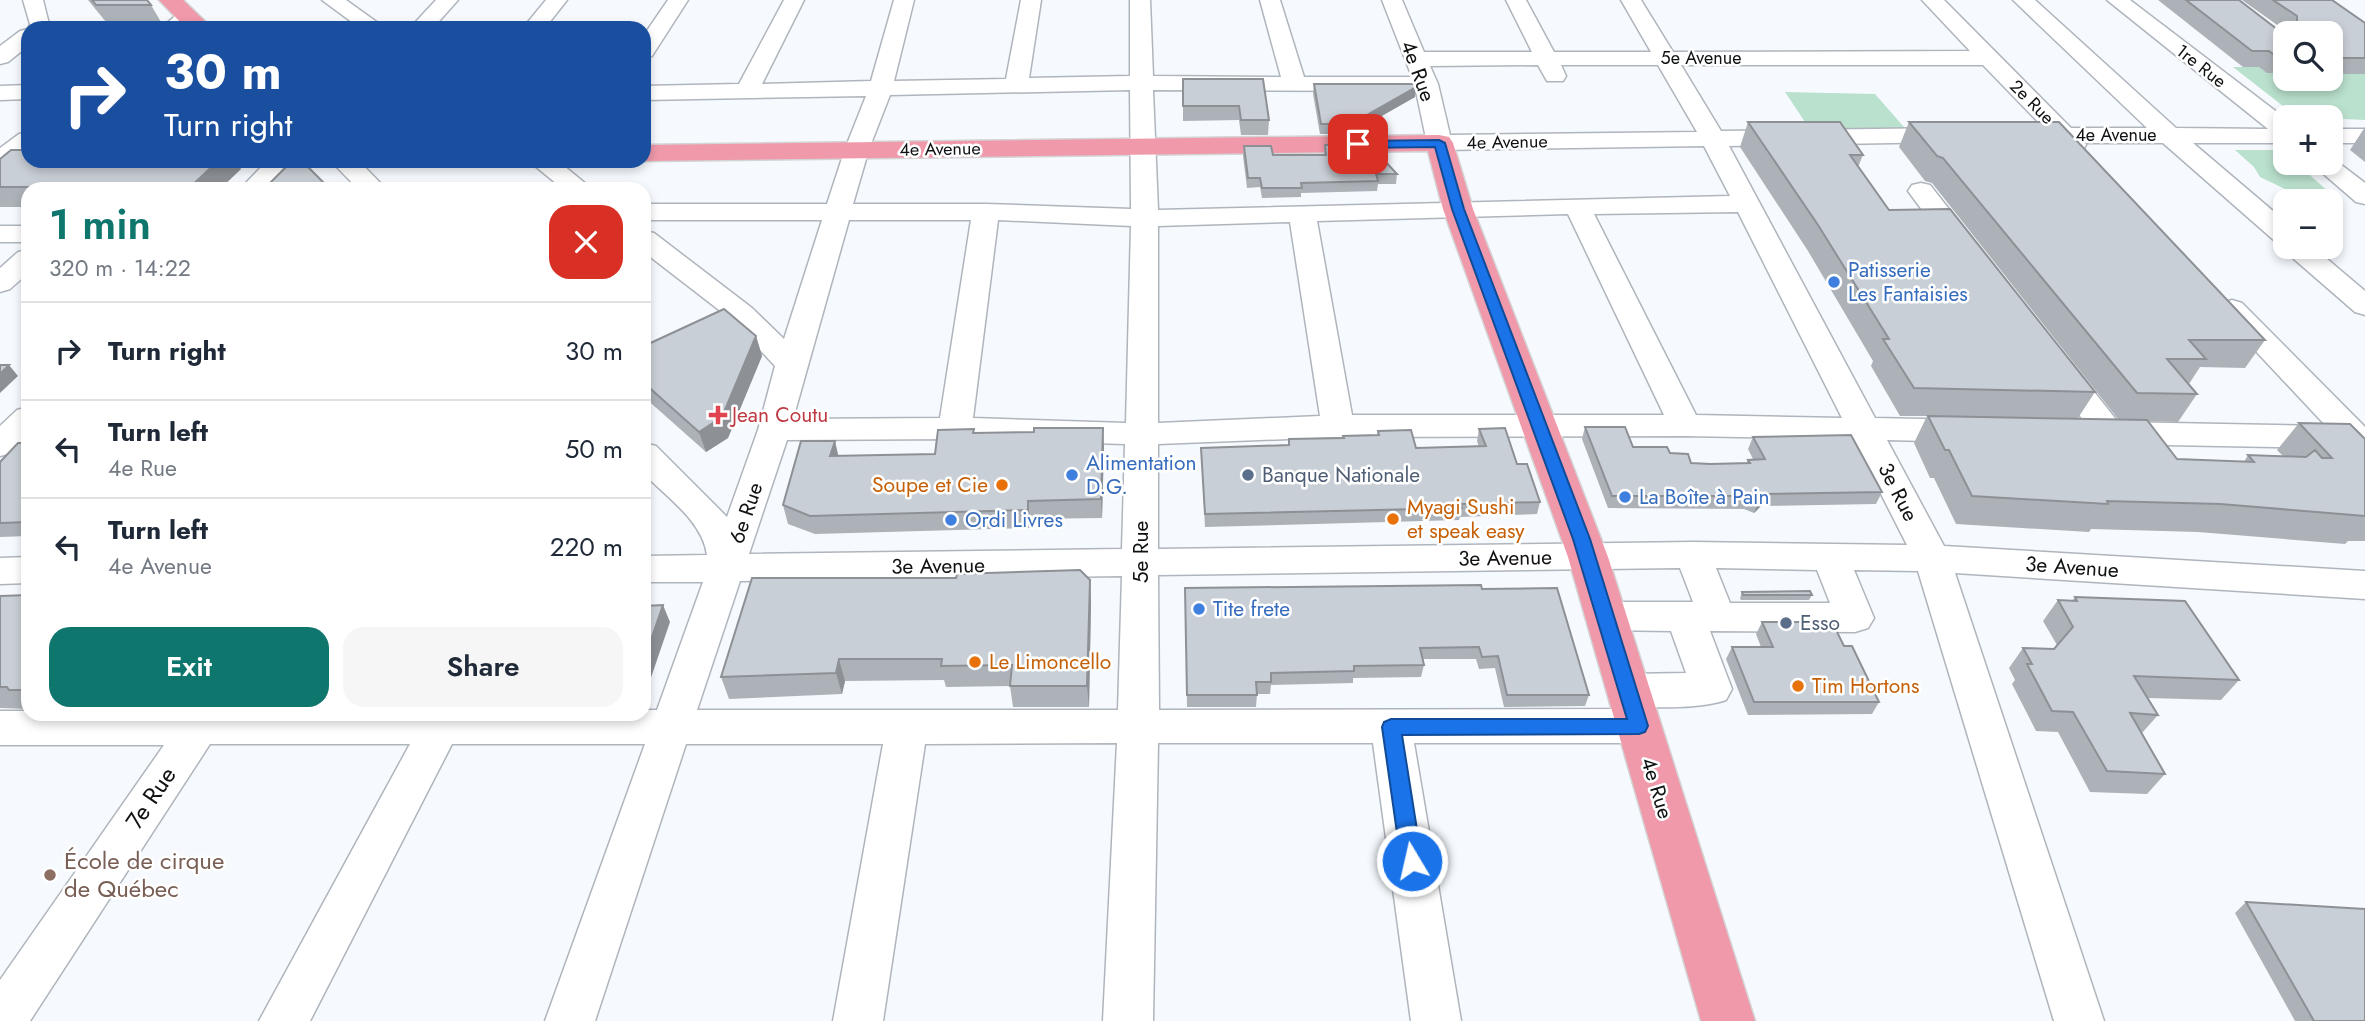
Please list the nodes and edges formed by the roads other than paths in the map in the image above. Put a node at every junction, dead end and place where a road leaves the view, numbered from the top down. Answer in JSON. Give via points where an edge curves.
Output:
{"nodes":[{"id":1,"x":33,"y":0,"type":"edge"},
{"id":2,"x":170,"y":0,"type":"edge"},
{"id":3,"x":332,"y":0,"type":"edge"},
{"id":4,"x":448,"y":0,"type":"edge"},
{"id":5,"x":557,"y":0,"type":"edge"},
{"id":6,"x":678,"y":0,"type":"edge"},
{"id":7,"x":794,"y":0,"type":"edge"},
{"id":8,"x":904,"y":0,"type":"edge"},
{"id":9,"x":1031,"y":0,"type":"edge"},
{"id":10,"x":1140,"y":0,"type":"edge"},
{"id":11,"x":1270,"y":0,"type":"edge"},
{"id":12,"x":1392,"y":0,"type":"edge"},
{"id":13,"x":1516,"y":0,"type":"edge"},
{"id":14,"x":1631,"y":0,"type":"edge"},
{"id":15,"x":1931,"y":0,"type":"edge"},
{"id":16,"x":2023,"y":0,"type":"edge"},
{"id":17,"x":2117,"y":0,"type":"edge"},
{"id":18,"x":39,"y":21,"type":"edge"},
{"id":19,"x":185,"y":21,"type":"edge"},
{"id":20,"x":364,"y":21,"type":"edge"},
{"id":21,"x":428,"y":21,"type":"edge"},
{"id":22,"x":540,"y":21,"type":"edge"},
{"id":23,"x":651,"y":40,"type":"edge"},
{"id":24,"x":21,"y":41,"type":"edge"},
{"id":25,"x":0,"y":57,"type":"edge"},
{"id":26,"x":1546,"y":58,"type":"junction"},
{"id":27,"x":1666,"y":58,"type":"junction"},
{"id":28,"x":1989,"y":58,"type":"junction"},
{"id":29,"x":1421,"y":74,"type":"junction"},
{"id":30,"x":1143,"y":83,"type":"junction"},
{"id":31,"x":1294,"y":83,"type":"junction"},
{"id":32,"x":1016,"y":85,"type":"junction"},
{"id":33,"x":881,"y":88,"type":"junction"},
{"id":34,"x":747,"y":90,"type":"junction"},
{"id":35,"x":0,"y":93,"type":"edge"},
{"id":36,"x":21,"y":93,"type":"edge"},
{"id":37,"x":651,"y":93,"type":"edge"},
{"id":38,"x":2273,"y":124,"type":"edge"},
{"id":39,"x":2273,"y":134,"type":"edge"},
{"id":40,"x":1967,"y":135,"type":"edge"},
{"id":41,"x":1995,"y":135,"type":"edge"},
{"id":42,"x":2064,"y":135,"type":"junction"},
{"id":43,"x":2170,"y":136,"type":"junction"},
{"id":44,"x":2343,"y":136,"type":"edge"},
{"id":45,"x":2365,"y":136,"type":"edge"},
{"id":46,"x":1712,"y":138,"type":"junction"},
{"id":47,"x":1439,"y":143,"type":"junction"},
{"id":48,"x":1141,"y":147,"type":"junction"},
{"id":49,"x":857,"y":149,"type":"junction"},
{"id":50,"x":651,"y":153,"type":"edge"},
{"id":51,"x":2092,"y":164,"type":"edge"},
{"id":52,"x":274,"y":168,"type":"edge"},
{"id":53,"x":351,"y":168,"type":"edge"},
{"id":54,"x":551,"y":168,"type":"edge"},
{"id":55,"x":2339,"y":175,"type":"edge"},
{"id":56,"x":260,"y":182,"type":"edge"},
{"id":57,"x":366,"y":182,"type":"edge"},
{"id":58,"x":570,"y":182,"type":"edge"},
{"id":59,"x":1921,"y":191,"type":"dead end"},
{"id":60,"x":2365,"y":196,"type":"edge"},
{"id":61,"x":1748,"y":205,"type":"junction"},
{"id":62,"x":1577,"y":206,"type":"junction"},
{"id":63,"x":1458,"y":209,"type":"junction"},
{"id":64,"x":651,"y":212,"type":"edge"},
{"id":65,"x":986,"y":212,"type":"junction"},
{"id":66,"x":837,"y":214,"type":"junction"},
{"id":67,"x":1302,"y":215,"type":"junction"},
{"id":68,"x":1145,"y":218,"type":"junction"},
{"id":69,"x":2273,"y":225,"type":"edge"},
{"id":70,"x":0,"y":234,"type":"edge"},
{"id":71,"x":21,"y":234,"type":"edge"},
{"id":72,"x":651,"y":244,"type":"edge"},
{"id":73,"x":2311,"y":259,"type":"edge"},
{"id":74,"x":21,"y":264,"type":"edge"},
{"id":75,"x":1981,"y":268,"type":"edge"},
{"id":76,"x":0,"y":283,"type":"edge"},
{"id":77,"x":2215,"y":291,"type":"edge"},
{"id":78,"x":2365,"y":306,"type":"edge"},
{"id":79,"x":2040,"y":345,"type":"edge"},
{"id":80,"x":791,"y":364,"type":"junction"},
{"id":81,"x":1685,"y":425,"type":"junction"},
{"id":82,"x":1338,"y":426,"type":"junction"},
{"id":83,"x":1540,"y":427,"type":"junction"},
{"id":84,"x":954,"y":428,"type":"junction"},
{"id":85,"x":1866,"y":429,"type":"junction"},
{"id":86,"x":774,"y":430,"type":"junction"},
{"id":87,"x":2001,"y":431,"type":"edge"},
{"id":88,"x":2068,"y":432,"type":"edge"},
{"id":89,"x":2108,"y":432,"type":"junction"},
{"id":90,"x":1141,"y":434,"type":"junction"},
{"id":91,"x":2360,"y":442,"type":"edge"},
{"id":92,"x":651,"y":461,"type":"edge"},
{"id":93,"x":1693,"y":555,"type":"junction"},
{"id":94,"x":1830,"y":556,"type":"junction"},
{"id":95,"x":1588,"y":557,"type":"junction"},
{"id":96,"x":1932,"y":558,"type":"junction"},
{"id":97,"x":1141,"y":563,"type":"junction"},
{"id":98,"x":651,"y":569,"type":"edge"},
{"id":99,"x":727,"y":569,"type":"junction"},
{"id":100,"x":21,"y":570,"type":"edge"},
{"id":101,"x":0,"y":571,"type":"edge"},
{"id":102,"x":2365,"y":585,"type":"edge"},
{"id":103,"x":1605,"y":616,"type":"junction"},
{"id":104,"x":1701,"y":616,"type":"junction"},
{"id":105,"x":1633,"y":708,"type":"junction"},
{"id":106,"x":203,"y":721,"type":"edge"},
{"id":107,"x":907,"y":727,"type":"junction"},
{"id":108,"x":1138,"y":727,"type":"junction"},
{"id":109,"x":1391,"y":727,"type":"junction"},
{"id":110,"x":0,"y":728,"type":"edge"},
{"id":111,"x":440,"y":728,"type":"junction"},
{"id":112,"x":672,"y":728,"type":"junction"},
{"id":113,"x":1,"y":1021,"type":"edge"},
{"id":114,"x":284,"y":1021,"type":"edge"},
{"id":115,"x":570,"y":1021,"type":"edge"},
{"id":116,"x":858,"y":1021,"type":"edge"},
{"id":117,"x":1128,"y":1021,"type":"edge"},
{"id":118,"x":1436,"y":1021,"type":"edge"},
{"id":119,"x":1728,"y":1021,"type":"edge"},
{"id":120,"x":2079,"y":1021,"type":"edge"}],
"edges":[{"from":1,"to":18,"type":"street"},
{"from":2,"to":19,"type":"main road"},
{"from":3,"to":20,"type":"street"},
{"from":4,"to":21,"type":"street"},
{"from":5,"to":22,"type":"street"},
{"from":6,"to":23,"type":"street"},
{"from":7,"to":34,"type":"street"},
{"from":8,"to":33,"type":"street","name":"6e Rue"},
{"from":9,"to":32,"type":"street"},
{"from":10,"to":30,"type":"street","name":"5e Rue"},
{"from":11,"to":31,"type":"street"},
{"from":12,"to":29,"type":"street","name":"4e Rue"},
{"from":13,"to":26,"type":"street"},
{"from":14,"to":27,"type":"street","name":"3e Rue"},
{"from":15,"to":28,"type":"street","name":"2e Rue"},
{"from":16,"to":43,"type":"street"},
{"from":17,"to":38,"type":"street","name":"1re Rue"},
{"from":24,"to":25,"type":"street"},
{"from":26,"to":27,"type":"street","name":"5e Avenue"},
{"from":26,"to":29,"type":"street","via":[[1556,76]]},
{"from":27,"to":28,"type":"street","name":"5e Avenue"},
{"from":27,"to":46,"type":"street","name":"3e Rue"},
{"from":28,"to":42,"type":"street","name":"2e Rue"},
{"from":29,"to":31,"type":"street"},
{"from":29,"to":47,"type":"street","name":"4e Rue"},
{"from":30,"to":31,"type":"street"},
{"from":30,"to":32,"type":"street"},
{"from":30,"to":48,"type":"street","name":"5e Rue"},
{"from":32,"to":33,"type":"street"},
{"from":33,"to":34,"type":"street"},
{"from":33,"to":49,"type":"street","name":"6e Rue"},
{"from":34,"to":37,"type":"street"},
{"from":35,"to":36,"type":"street"},
{"from":39,"to":43,"type":"street","name":"4e Avenue"},
{"from":40,"to":46,"type":"street","name":"4e Avenue"},
{"from":41,"to":42,"type":"street","name":"4e Avenue"},
{"from":42,"to":43,"type":"street","name":"4e Avenue"},
{"from":42,"to":51,"type":"street","name":"2e Rue"},
{"from":43,"to":69,"type":"street"},
{"from":44,"to":45,"type":"street"},
{"from":46,"to":47,"type":"street","name":"4e Avenue"},
{"from":46,"to":61,"type":"street","name":"3e Rue"},
{"from":47,"to":48,"type":"main road","name":"4e Avenue"},
{"from":47,"to":63,"type":"main road","name":"4e Rue"},
{"from":48,"to":49,"type":"main road","name":"4e Avenue"},
{"from":48,"to":68,"type":"street","name":"5e Rue"},
{"from":49,"to":50,"type":"main road","name":"4e Avenue"},
{"from":49,"to":66,"type":"street","name":"6e Rue"},
{"from":52,"to":56,"type":"street"},
{"from":53,"to":57,"type":"street"},
{"from":54,"to":58,"type":"street"},
{"from":55,"to":60,"type":"street"},
{"from":59,"to":75,"type":"street"},
{"from":61,"to":62,"type":"street"},
{"from":61,"to":85,"type":"street","name":"3e Rue"},
{"from":62,"to":63,"type":"street"},
{"from":62,"to":81,"type":"street"},
{"from":63,"to":67,"type":"street"},
{"from":63,"to":83,"type":"main road","name":"4e Rue"},
{"from":64,"to":66,"type":"street"},
{"from":65,"to":66,"type":"street"},
{"from":65,"to":68,"type":"street"},
{"from":65,"to":84,"type":"street"},
{"from":66,"to":80,"type":"street","name":"6e Rue"},
{"from":67,"to":68,"type":"street"},
{"from":67,"to":82,"type":"street"},
{"from":68,"to":90,"type":"street","name":"5e Rue"},
{"from":70,"to":71,"type":"street"},
{"from":72,"to":80,"type":"street","via":[[742,314]]},
{"from":73,"to":78,"type":"street"},
{"from":74,"to":76,"type":"street"},
{"from":77,"to":91,"type":"street"},
{"from":79,"to":89,"type":"street"},
{"from":80,"to":86,"type":"street","name":"6e Rue"},
{"from":81,"to":83,"type":"street"},
{"from":81,"to":85,"type":"street"},
{"from":82,"to":83,"type":"street"},
{"from":82,"to":90,"type":"street"},
{"from":83,"to":95,"type":"main road","name":"4e Rue"},
{"from":84,"to":86,"type":"street"},
{"from":84,"to":90,"type":"street"},
{"from":85,"to":87,"type":"street"},
{"from":85,"to":96,"type":"street","name":"3e Rue"},
{"from":86,"to":99,"type":"street","name":"6e Rue"},
{"from":88,"to":89,"type":"street"},
{"from":89,"to":91,"type":"street"},
{"from":90,"to":97,"type":"street","name":"5e Rue"},
{"from":92,"to":99,"type":"street","via":[[723,538]]},
{"from":93,"to":94,"type":"street","name":"3e Avenue"},
{"from":93,"to":95,"type":"street","name":"3e Avenue"},
{"from":93,"to":104,"type":"street"},
{"from":94,"to":96,"type":"street","name":"3e Avenue"},
{"from":94,"to":104,"type":"street","via":[[1856,618]]},
{"from":95,"to":97,"type":"street","name":"3e Avenue"},
{"from":95,"to":103,"type":"main road","name":"4e Rue"},
{"from":96,"to":102,"type":"street","name":"3e Avenue"},
{"from":96,"to":120,"type":"street","name":"3e Rue"},
{"from":97,"to":99,"type":"street","name":"3e Avenue"},
{"from":97,"to":108,"type":"street","name":"5e Rue"},
{"from":98,"to":99,"type":"street","name":"3e Avenue"},
{"from":99,"to":112,"type":"street","name":"6e Rue"},
{"from":100,"to":101,"type":"street"},
{"from":103,"to":104,"type":"street"},
{"from":103,"to":105,"type":"main road","name":"4e Rue"},
{"from":104,"to":105,"type":"street","via":[[1712,690]]},
{"from":105,"to":109,"type":"street"},
{"from":105,"to":119,"type":"main road","name":"4e Rue"},
{"from":106,"to":110,"type":"street"},
{"from":106,"to":111,"type":"street"},
{"from":106,"to":113,"type":"street","name":"7e Rue"},
{"from":107,"to":108,"type":"street"},
{"from":107,"to":112,"type":"street"},
{"from":107,"to":116,"type":"street"},
{"from":108,"to":109,"type":"street"},
{"from":108,"to":117,"type":"street","name":"5e Rue"},
{"from":109,"to":118,"type":"street"},
{"from":111,"to":112,"type":"street"},
{"from":111,"to":114,"type":"street"},
{"from":112,"to":115,"type":"street","name":"6e Rue"}]}
